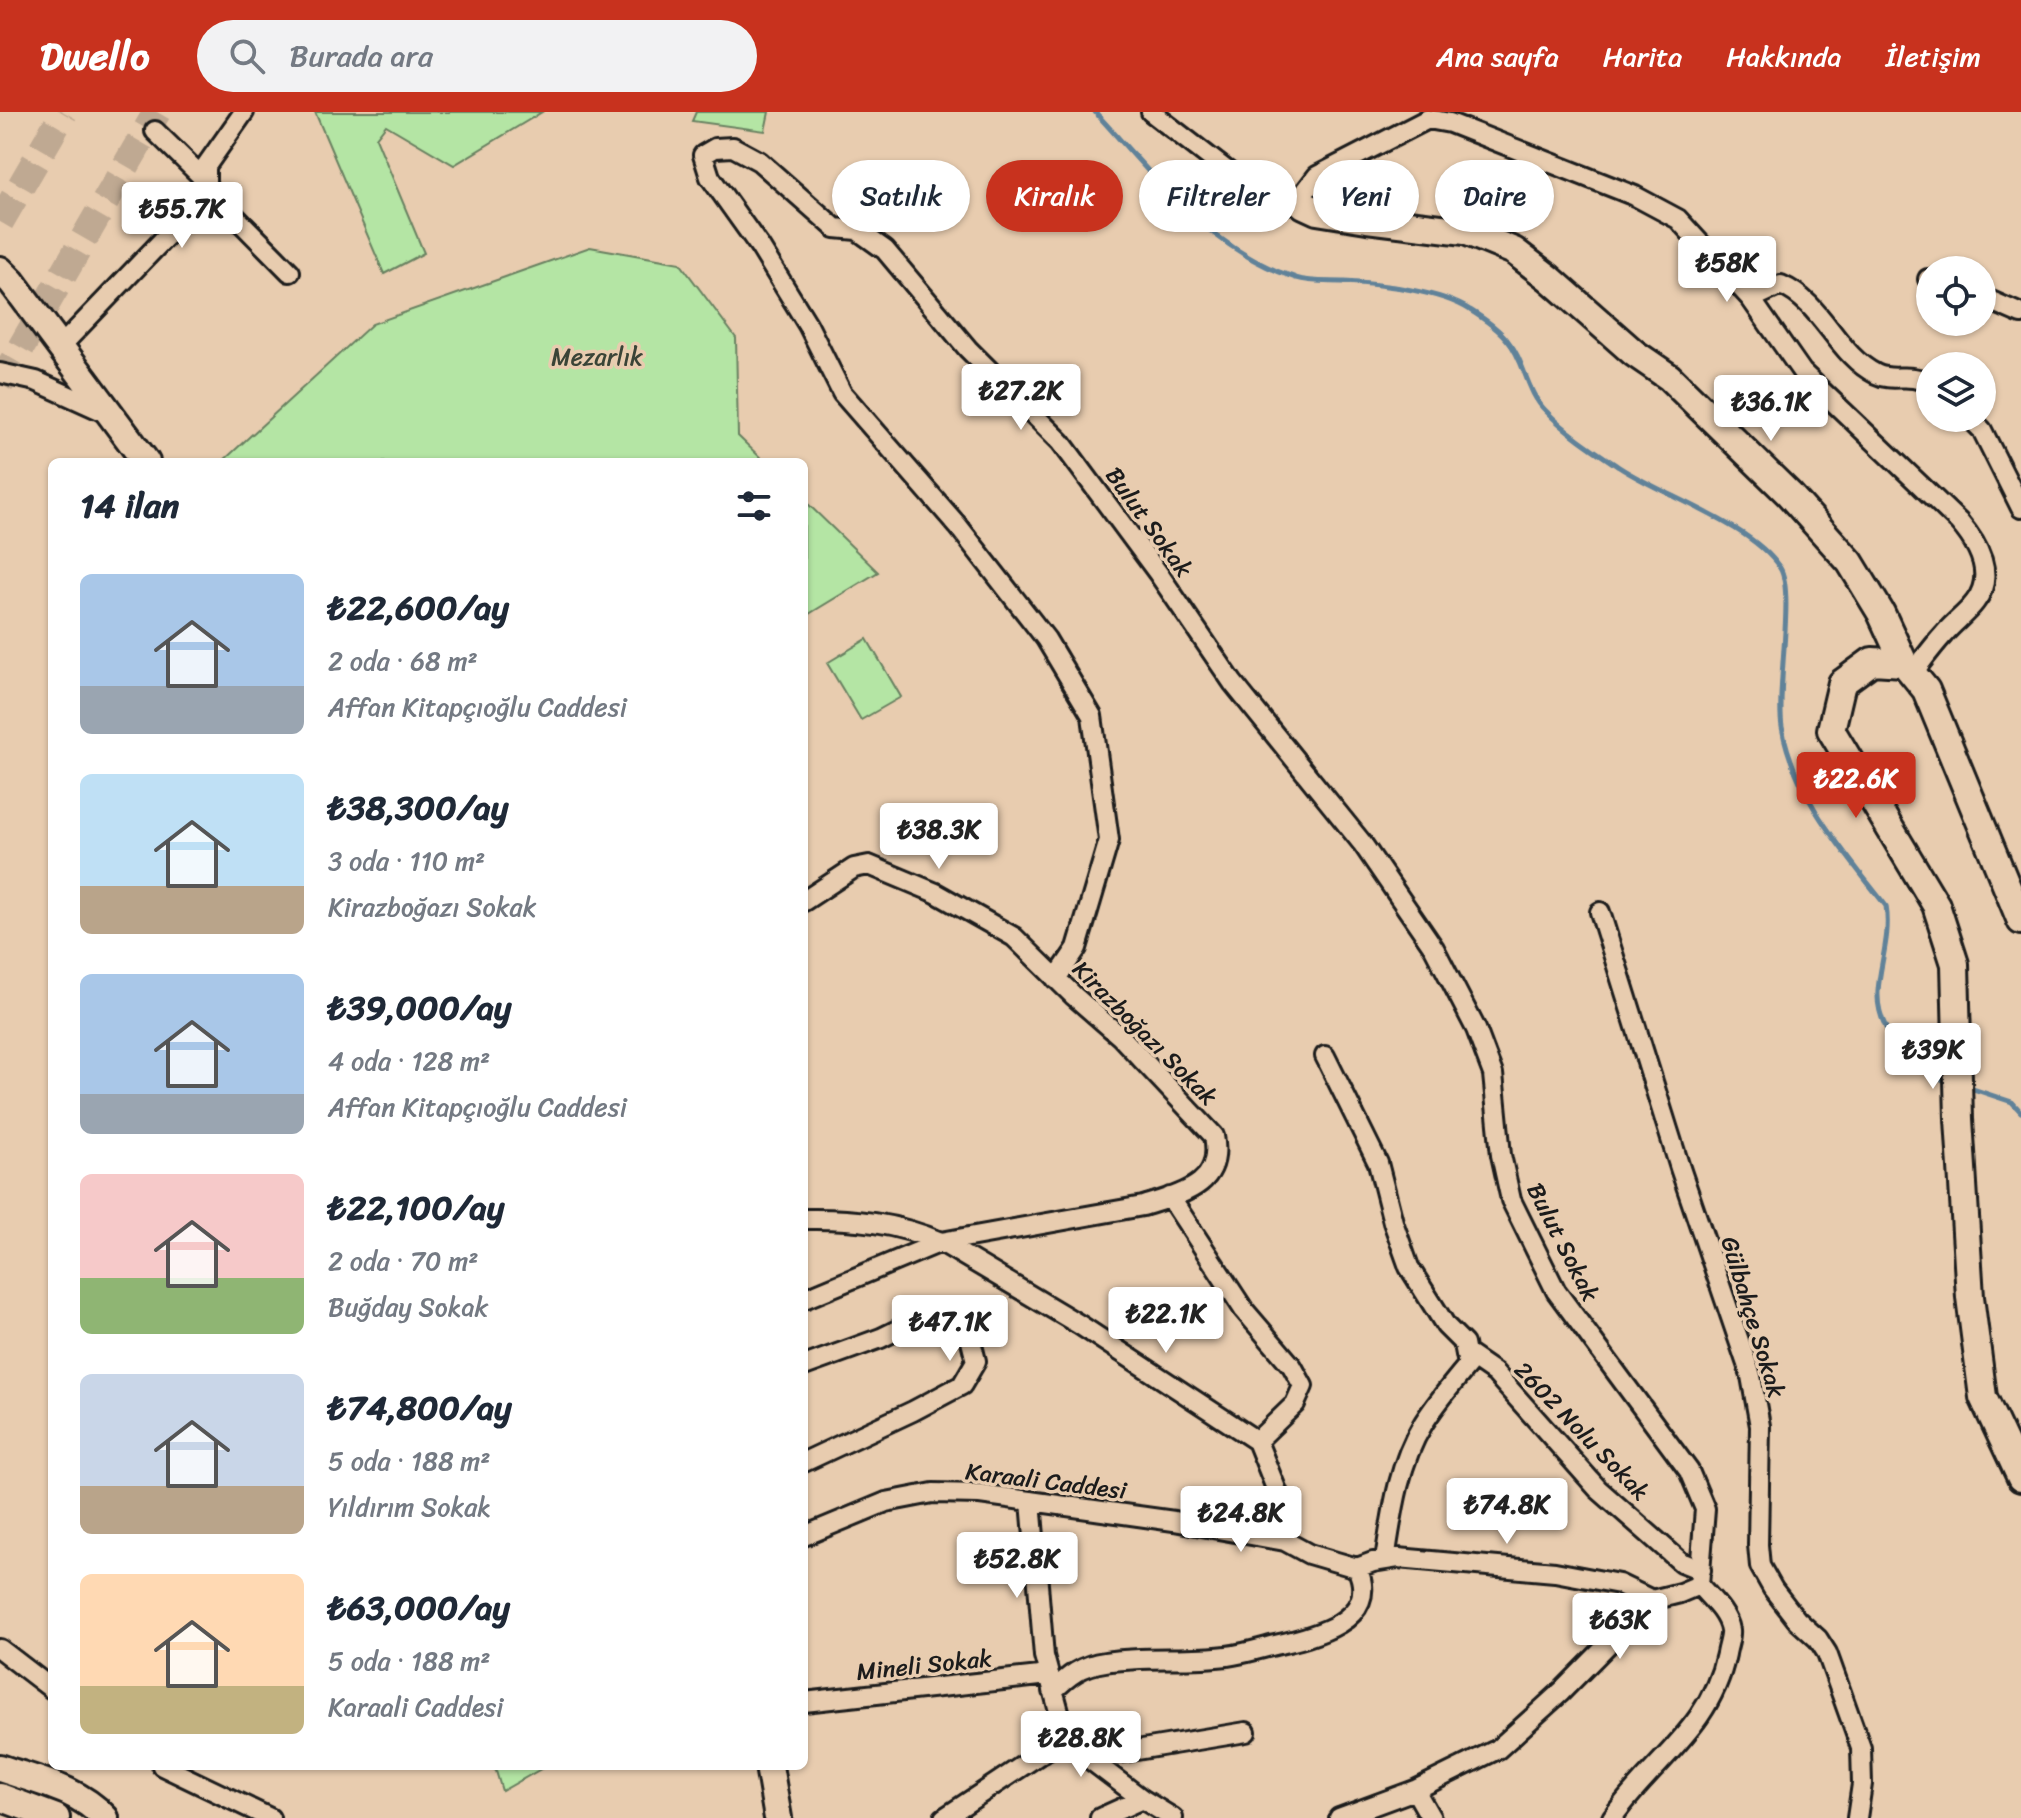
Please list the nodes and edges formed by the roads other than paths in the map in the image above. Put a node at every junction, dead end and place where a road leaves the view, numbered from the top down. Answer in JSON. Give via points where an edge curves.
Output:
{"nodes":[{"id":1,"x":244,"y":112,"type":"edge"},
{"id":2,"x":1151,"y":112,"type":"edge"},
{"id":3,"x":155,"y":131,"type":"dead end"},
{"id":4,"x":206,"y":183,"type":"junction"},
{"id":5,"x":1304,"y":205,"type":"junction"},
{"id":6,"x":0,"y":270,"type":"edge"},
{"id":7,"x":290,"y":272,"type":"dead end"},
{"id":8,"x":1751,"y":299,"type":"junction"},
{"id":9,"x":1996,"y":303,"type":"edge"},
{"id":10,"x":2021,"y":314,"type":"edge"},
{"id":11,"x":60,"y":347,"type":"junction"},
{"id":12,"x":0,"y":373,"type":"edge"},
{"id":13,"x":1916,"y":376,"type":"edge"},
{"id":14,"x":109,"y":414,"type":"junction"},
{"id":15,"x":1983,"y":432,"type":"edge"},
{"id":16,"x":143,"y":458,"type":"edge"},
{"id":17,"x":2021,"y":508,"type":"edge"},
{"id":18,"x":1908,"y":669,"type":"junction"},
{"id":19,"x":808,"y":898,"type":"edge"},
{"id":20,"x":1600,"y":912,"type":"dead end"},
{"id":21,"x":2021,"y":921,"type":"edge"},
{"id":22,"x":1056,"y":979,"type":"junction"},
{"id":23,"x":1325,"y":1056,"type":"dead end"},
{"id":24,"x":1170,"y":1197,"type":"junction"},
{"id":25,"x":808,"y":1219,"type":"edge"},
{"id":26,"x":941,"y":1242,"type":"junction"},
{"id":27,"x":808,"y":1297,"type":"edge"},
{"id":28,"x":1466,"y":1353,"type":"junction"},
{"id":29,"x":808,"y":1365,"type":"edge"},
{"id":30,"x":1257,"y":1441,"type":"junction"},
{"id":31,"x":808,"y":1460,"type":"edge"},
{"id":32,"x":2021,"y":1478,"type":"edge"},
{"id":33,"x":1031,"y":1501,"type":"junction"},
{"id":34,"x":808,"y":1534,"type":"edge"},
{"id":35,"x":1285,"y":1541,"type":"junction"},
{"id":36,"x":1385,"y":1560,"type":"junction"},
{"id":37,"x":1357,"y":1568,"type":"junction"},
{"id":38,"x":1700,"y":1578,"type":"junction"},
{"id":39,"x":1652,"y":1600,"type":"junction"},
{"id":40,"x":0,"y":1649,"type":"edge"},
{"id":41,"x":0,"y":1667,"type":"edge"},
{"id":42,"x":1051,"y":1683,"type":"junction"},
{"id":43,"x":48,"y":1686,"type":"edge"},
{"id":44,"x":48,"y":1687,"type":"edge"},
{"id":45,"x":808,"y":1702,"type":"edge"},
{"id":46,"x":1246,"y":1732,"type":"dead end"},
{"id":47,"x":1066,"y":1737,"type":"junction"},
{"id":48,"x":1088,"y":1758,"type":"junction"},
{"id":49,"x":0,"y":1768,"type":"edge"},
{"id":50,"x":170,"y":1770,"type":"edge"},
{"id":51,"x":770,"y":1770,"type":"edge"},
{"id":52,"x":1415,"y":1790,"type":"junction"},
{"id":53,"x":0,"y":1797,"type":"edge"},
{"id":54,"x":1142,"y":1799,"type":"junction"},
{"id":55,"x":56,"y":1818,"type":"edge"},
{"id":56,"x":105,"y":1818,"type":"edge"},
{"id":57,"x":270,"y":1818,"type":"edge"},
{"id":58,"x":778,"y":1818,"type":"edge"},
{"id":59,"x":944,"y":1818,"type":"edge"},
{"id":60,"x":1100,"y":1818,"type":"edge"},
{"id":61,"x":1173,"y":1818,"type":"edge"},
{"id":62,"x":1339,"y":1818,"type":"edge"},
{"id":63,"x":1431,"y":1818,"type":"edge"},
{"id":64,"x":1612,"y":1818,"type":"edge"},
{"id":65,"x":1857,"y":1818,"type":"edge"}],
"edges":[{"from":1,"to":4,"type":"street","via":[[206,166]]},
{"from":2,"to":5,"type":"street","via":[[1265,200]]},
{"from":3,"to":4,"type":"street"},
{"from":4,"to":7,"type":"street"},
{"from":4,"to":11,"type":"street","via":[[206,195]]},
{"from":5,"to":8,"type":"street","via":[[1304,193],[1317,176],[1428,119],[1450,123],[1621,190],[1678,219]]},
{"from":5,"to":18,"type":"street","via":[[1465,231],[1514,251],[1669,377],[1789,494],[1850,562]]},
{"from":6,"to":11,"type":"street"},
{"from":8,"to":13,"type":"street","via":[[1781,285],[1795,291],[1853,357],[1878,376]]},
{"from":8,"to":18,"type":"street","via":[[1802,372],[1976,542],[1984,582],[1977,600]]},
{"from":9,"to":10,"type":"street"},
{"from":11,"to":14,"type":"street"},
{"from":12,"to":14,"type":"street","via":[[36,381]]},
{"from":14,"to":16,"type":"street"},
{"from":15,"to":17,"type":"street"},
{"from":18,"to":21,"type":"street","via":[[1926,690]]},
{"from":18,"to":32,"type":"street","via":[[1872,661],[1842,683],[1831,730],[1936,905],[1955,964],[1970,1297],[1983,1397]]},
{"from":19,"to":22,"type":"street","name":"Kirazboğazı Sokak","via":[[854,868],[869,865],[936,893],[1014,937]]},
{"from":20,"to":65,"type":"street","name":"Gülbahçe Sokak","via":[[1751,1376],[1760,1426],[1760,1566],[1832,1665],[1861,1748]]},
{"from":22,"to":24,"type":"street","name":"Kirazboğazı Sokak","via":[[1121,1037],[1214,1136],[1218,1155],[1210,1173]]},
{"from":22,"to":38,"type":"street","name":"Bulut Sokak","via":[[1077,948],[1109,840],[1092,716],[1046,639],[958,526],[842,393],[808,325],[710,177],[703,155],[715,148],[733,147],[759,161],[835,228],[857,230],[885,250],[968,349],[1061,442],[1233,683],[1362,843],[1434,948],[1476,1029],[1493,1074],[1511,1200],[1556,1291],[1689,1471],[1705,1509]]},
{"from":23,"to":28,"type":"street","name":"2602 Nolu Sokak","via":[[1378,1163],[1409,1267]]},
{"from":24,"to":26,"type":"street","name":"Kirazboğazı Sokak"},
{"from":24,"to":30,"type":"street","via":[[1244,1310],[1303,1386],[1295,1404]]},
{"from":25,"to":26,"type":"street","via":[[881,1223]]},
{"from":26,"to":27,"type":"street","name":"Kirazboğazı Sokak"},
{"from":26,"to":30,"type":"street"},
{"from":28,"to":36,"type":"street","via":[[1468,1365],[1411,1448],[1396,1494]]},
{"from":28,"to":38,"type":"street","name":"2602 Nolu Sokak","via":[[1495,1373],[1598,1489]]},
{"from":29,"to":31,"type":"street","via":[[930,1314],[954,1313],[968,1329],[976,1361],[962,1385]]},
{"from":30,"to":35,"type":"street","via":[[1287,1516]]},
{"from":33,"to":34,"type":"street","name":"Karaali Caddesi","via":[[933,1493],[886,1502]]},
{"from":33,"to":35,"type":"street","name":"Karaali Caddesi"},
{"from":33,"to":42,"type":"street","via":[[1044,1656]]},
{"from":35,"to":37,"type":"street","name":"Karaali Caddesi"},
{"from":36,"to":37,"type":"street"},
{"from":36,"to":39,"type":"street","via":[[1434,1559],[1555,1572],[1619,1584]]},
{"from":37,"to":42,"type":"street","via":[[1363,1581],[1357,1608],[1334,1628],[1228,1656],[1103,1662]]},
{"from":38,"to":39,"type":"street"},
{"from":38,"to":64,"type":"street","via":[[1730,1631],[1720,1681],[1697,1722]]},
{"from":39,"to":52,"type":"street","via":[[1498,1749]]},
{"from":40,"to":43,"type":"street"},
{"from":41,"to":44,"type":"street"},
{"from":42,"to":45,"type":"street","name":"Mineli Sokak"},
{"from":42,"to":47,"type":"street"},
{"from":46,"to":48,"type":"street"},
{"from":47,"to":48,"type":"street"},
{"from":47,"to":59,"type":"street"},
{"from":48,"to":54,"type":"street"},
{"from":49,"to":56,"type":"street","via":[[65,1788]]},
{"from":50,"to":57,"type":"street"},
{"from":51,"to":58,"type":"street"},
{"from":52,"to":62,"type":"street"},
{"from":52,"to":63,"type":"street"},
{"from":53,"to":55,"type":"street"},
{"from":54,"to":60,"type":"street"},
{"from":54,"to":61,"type":"street"}]}
